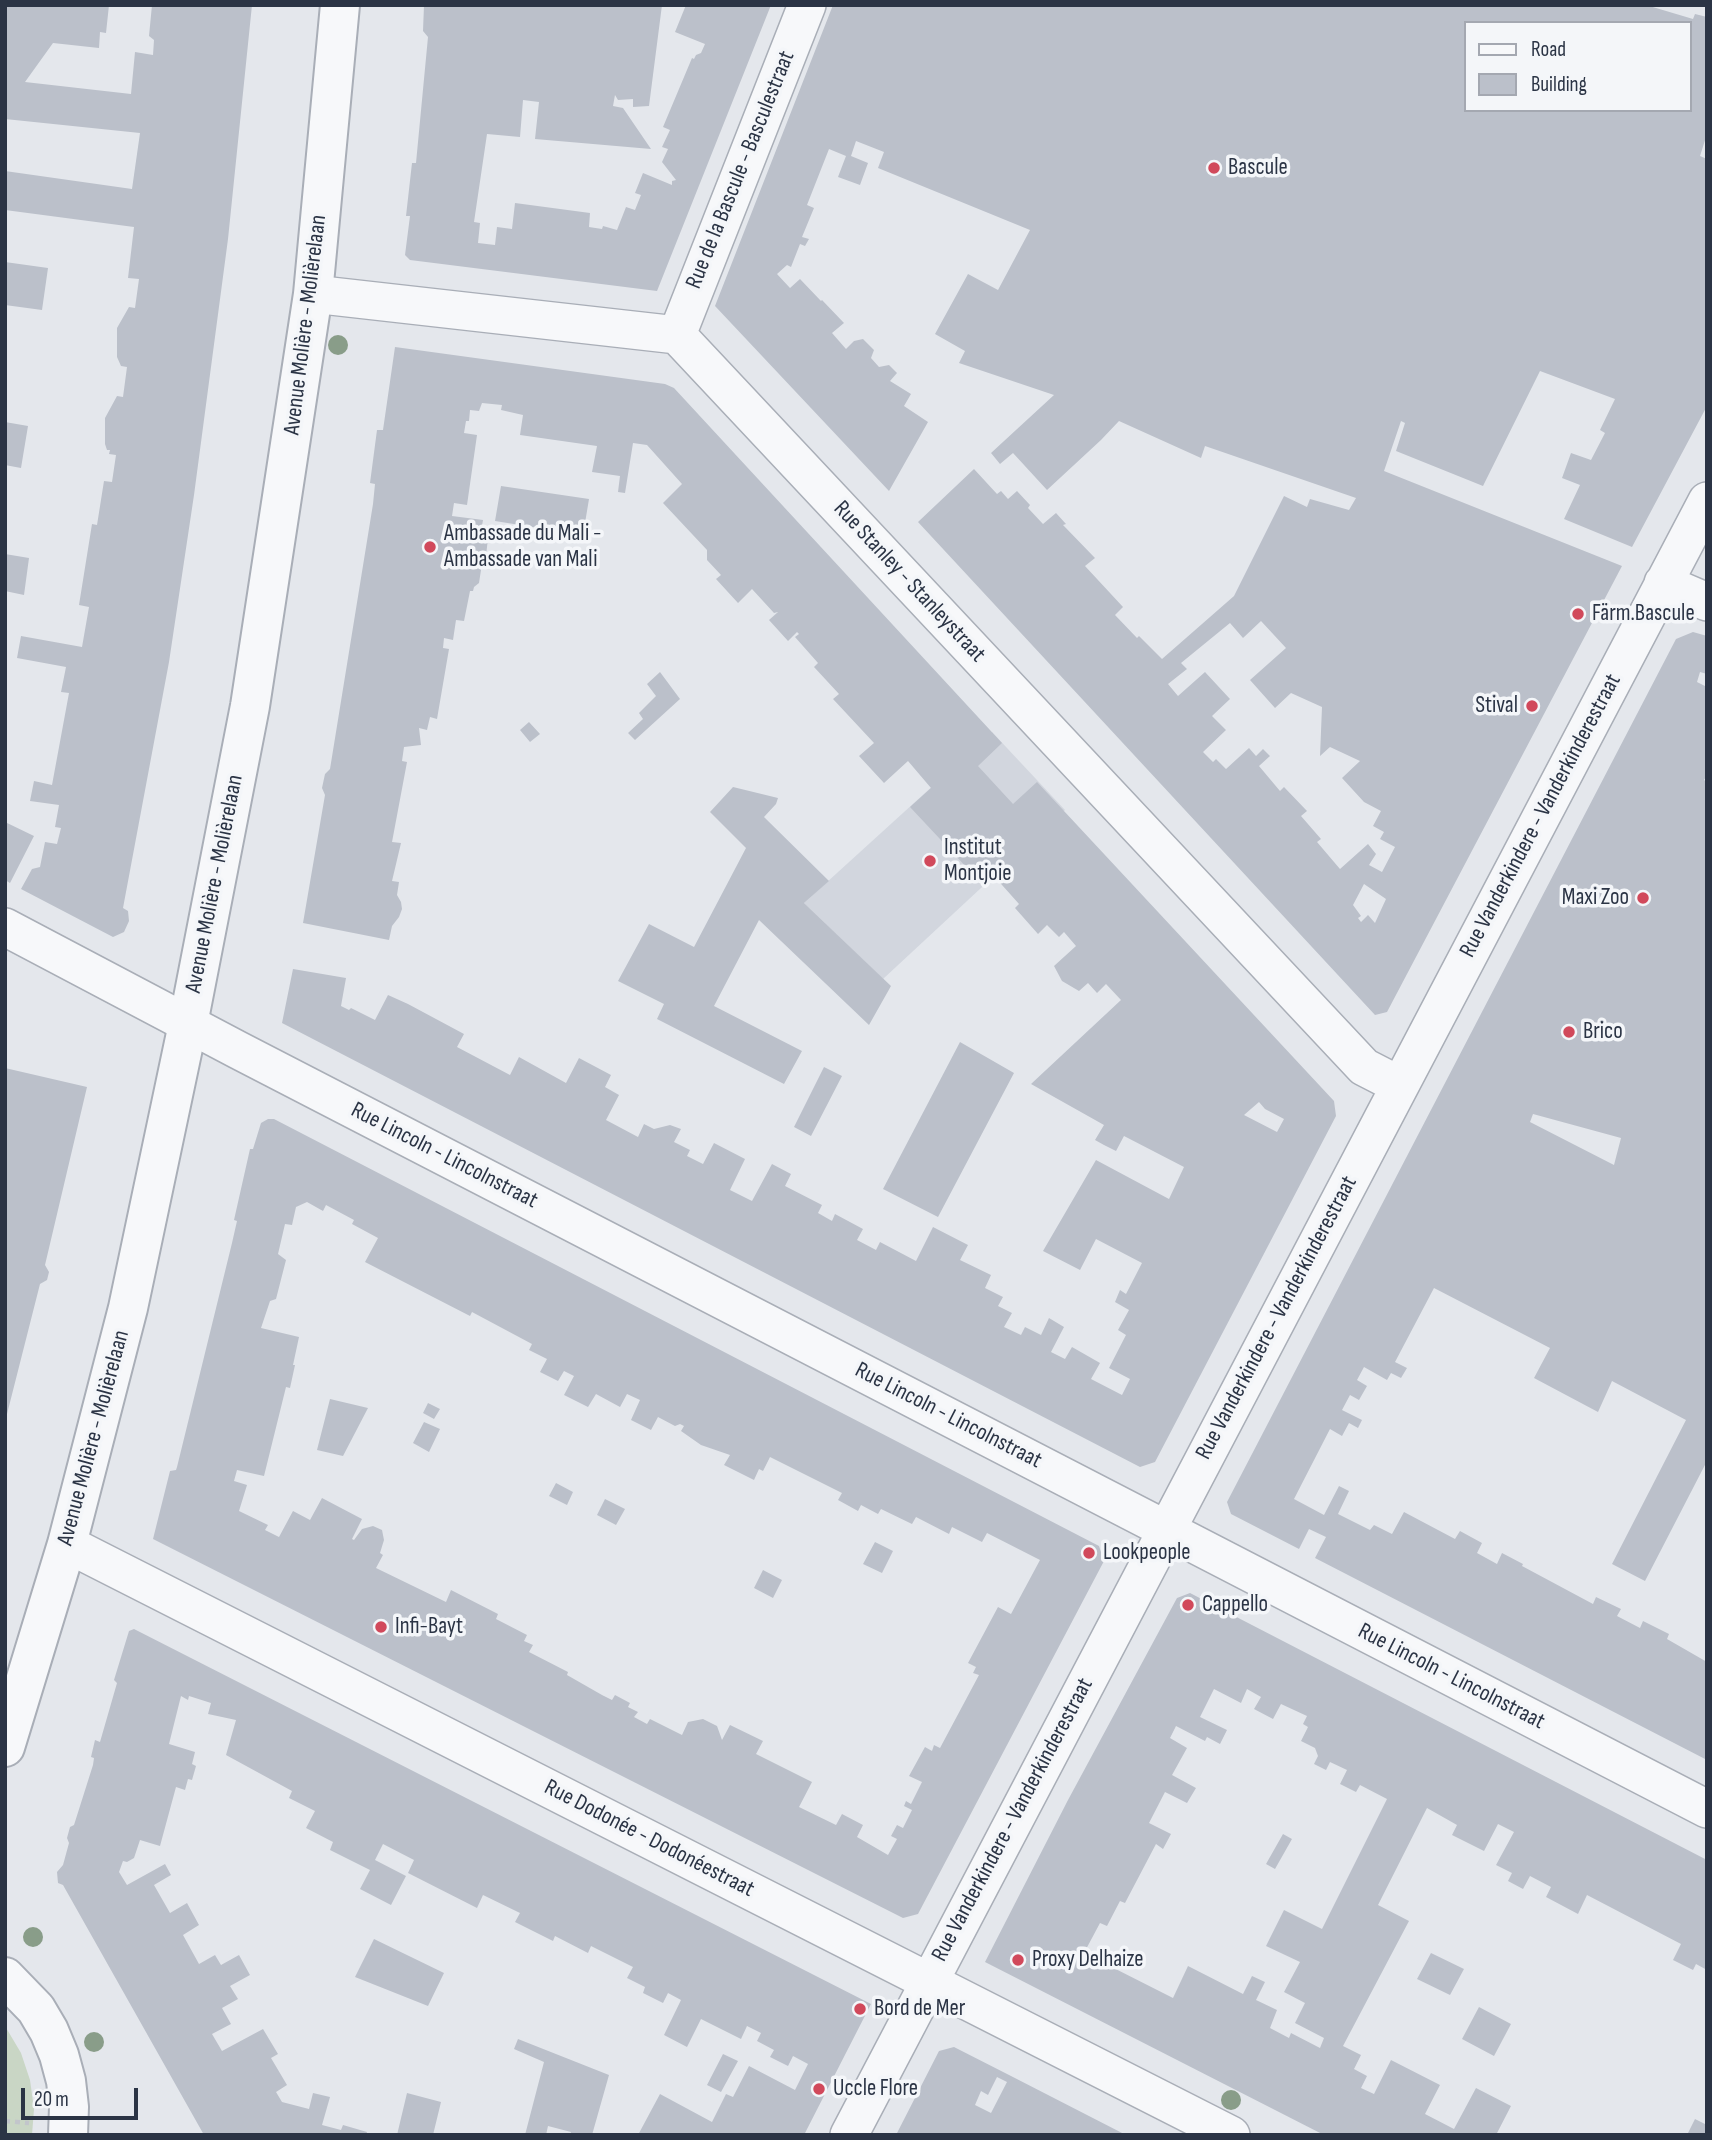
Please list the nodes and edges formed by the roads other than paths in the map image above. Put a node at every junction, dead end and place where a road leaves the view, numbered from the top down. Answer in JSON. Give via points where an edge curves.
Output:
{"nodes":[{"id":1,"x":340,"y":5,"type":"edge"},
{"id":2,"x":807,"y":5,"type":"edge"},
{"id":3,"x":313,"y":294,"type":"junction"},
{"id":4,"x":677,"y":335,"type":"junction"},
{"id":5,"x":1707,"y":501,"type":"edge"},
{"id":6,"x":1663,"y":583,"type":"junction"},
{"id":7,"x":1707,"y":602,"type":"edge"},
{"id":8,"x":5,"y":927,"type":"edge"},
{"id":9,"x":188,"y":1024,"type":"junction"},
{"id":10,"x":1399,"y":1085,"type":"junction"},
{"id":11,"x":1165,"y":1529,"type":"junction"},
{"id":12,"x":67,"y":1544,"type":"junction"},
{"id":13,"x":5,"y":1747,"type":"edge"},
{"id":14,"x":1707,"y":1809,"type":"edge"},
{"id":15,"x":5,"y":1977,"type":"edge"},
{"id":16,"x":930,"y":1981,"type":"junction"},
{"id":17,"x":50,"y":2129,"type":"edge"},
{"id":18,"x":849,"y":2135,"type":"edge"},
{"id":19,"x":1231,"y":2135,"type":"edge"}],
"edges":[{"from":1,"to":3,"type":"street","name":"Avenue Molière - Molièrelaan"},
{"from":2,"to":4,"type":"street","name":"Rue de la Bascule - Basculestraat"},
{"from":3,"to":4,"type":"street"},
{"from":3,"to":9,"type":"street","name":"Avenue Molière - Molièrelaan","via":[[250,706]]},
{"from":4,"to":10,"type":"street","name":"Rue Stanley - Stanleystraat","via":[[1364,1067]]},
{"from":5,"to":6,"type":"street","name":"Rue Vanderkindere - Vanderkinderestraat"},
{"from":6,"to":7,"type":"street"},
{"from":6,"to":10,"type":"street","name":"Rue Vanderkindere - Vanderkinderestraat"},
{"from":8,"to":9,"type":"street","name":"Rue Lincoln - Lincolnstraat"},
{"from":9,"to":11,"type":"street","name":"Rue Lincoln - Lincolnstraat"},
{"from":9,"to":12,"type":"street","name":"Avenue Molière - Molièrelaan","via":[[128,1308]]},
{"from":10,"to":11,"type":"street","name":"Rue Vanderkindere - Vanderkinderestraat"},
{"from":11,"to":14,"type":"street","name":"Rue Lincoln - Lincolnstraat"},
{"from":11,"to":16,"type":"street","name":"Rue Vanderkindere - Vanderkinderestraat"},
{"from":12,"to":13,"type":"street","name":"Avenue Molière - Molièrelaan"},
{"from":12,"to":16,"type":"street","name":"Rue Dodonée - Dodonéestraat"},
{"from":15,"to":17,"type":"street","via":[[36,2009],[59,2055],[69,2107]]},
{"from":16,"to":18,"type":"street","name":"Rue Vanderkindere - Vanderkinderestraat"},
{"from":16,"to":19,"type":"street","name":"Rue Dodonée - Dodonéestraat"}]}
